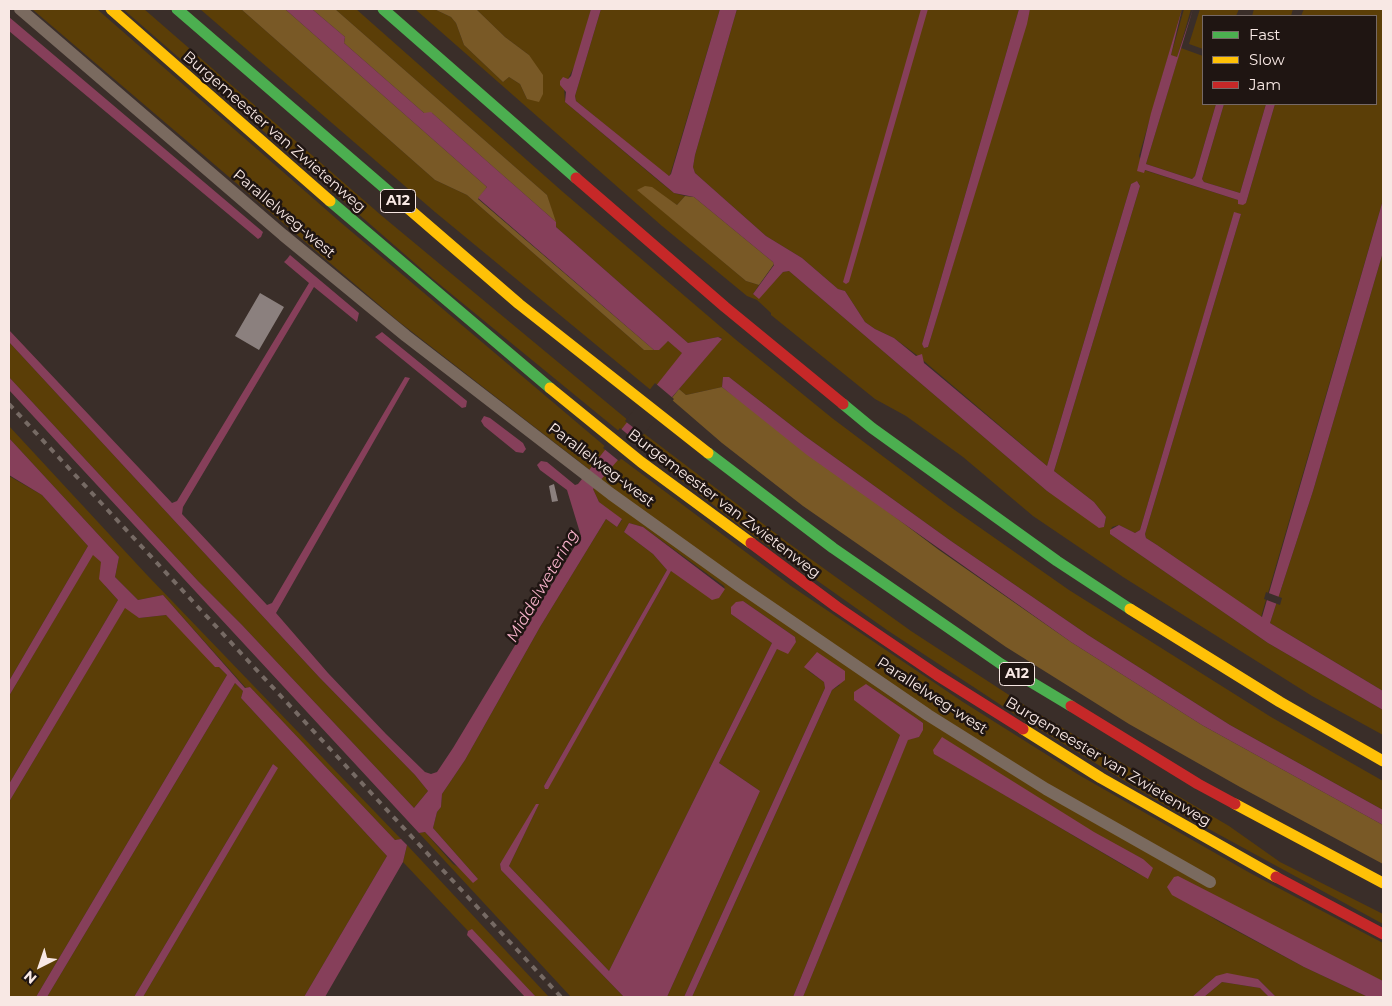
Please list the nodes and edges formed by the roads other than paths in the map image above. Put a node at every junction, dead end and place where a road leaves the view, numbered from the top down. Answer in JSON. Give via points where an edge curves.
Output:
{"nodes":[{"id":1,"x":20,"y":9,"type":"edge"},
{"id":2,"x":111,"y":9,"type":"edge"},
{"id":3,"x":177,"y":9,"type":"edge"},
{"id":4,"x":383,"y":9,"type":"edge"},
{"id":5,"x":1383,"y":761,"type":"edge"},
{"id":6,"x":1210,"y":882,"type":"dead end"},
{"id":7,"x":1383,"y":883,"type":"edge"},
{"id":8,"x":1383,"y":934,"type":"edge"}],
"edges":[{"from":1,"to":6,"type":"street","name":"Parallelweg-west","via":[[283,235],[436,360],[603,488],[928,715],[1046,789]]},
{"from":2,"to":8,"type":"main road","name":"Burgemeester van Zwietenweg","via":[[409,270],[597,426],[837,607],[1030,734],[1200,836]]},
{"from":3,"to":7,"type":"main road","number":"A12","via":[[433,232],[674,428],[834,548],[1002,664],[1198,784]]},
{"from":4,"to":5,"type":"main road","via":[[725,307],[872,428],[1056,561],[1152,624]]}]}
